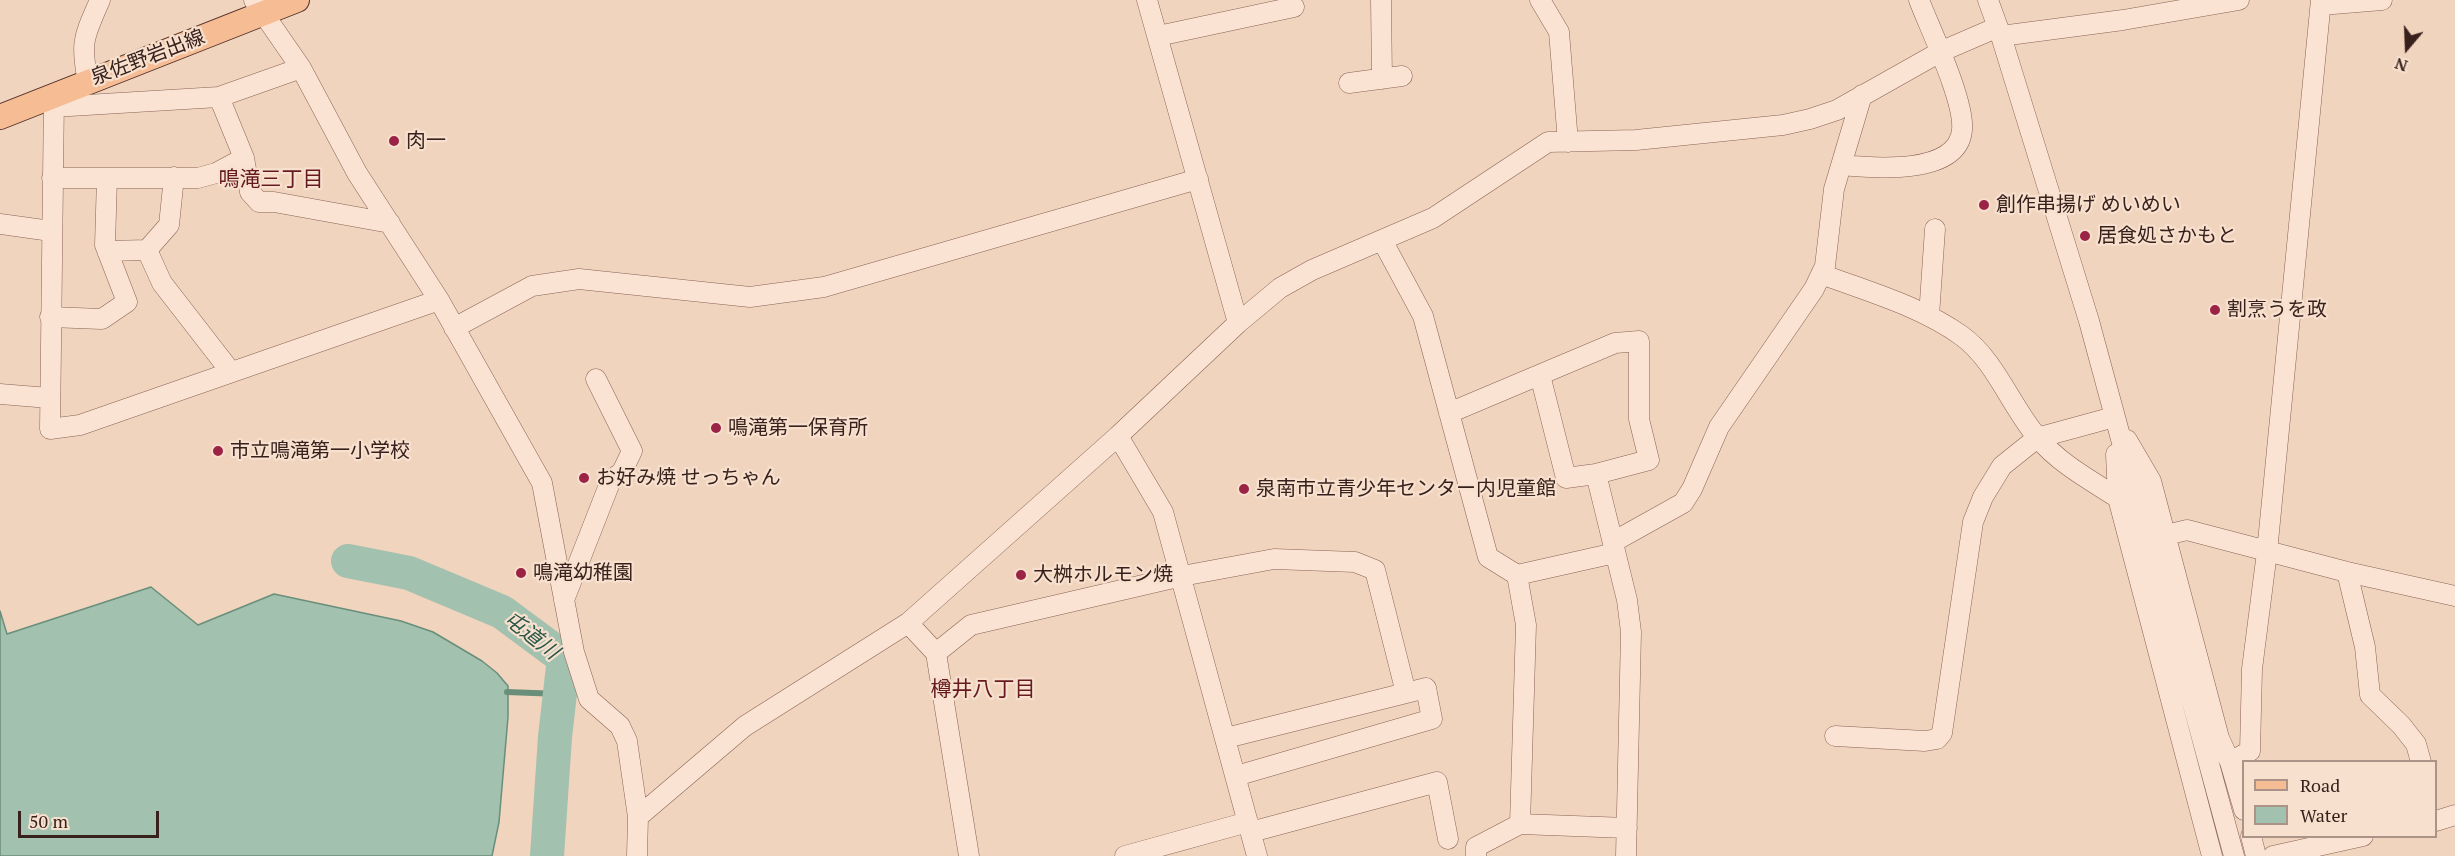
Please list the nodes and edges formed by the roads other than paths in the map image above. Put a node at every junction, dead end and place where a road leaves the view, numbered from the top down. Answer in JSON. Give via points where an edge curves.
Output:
{"nodes":[{"id":1,"x":100,"y":0,"type":"edge"},
{"id":2,"x":297,"y":0,"type":"edge"},
{"id":3,"x":1148,"y":0,"type":"edge"},
{"id":4,"x":1381,"y":0,"type":"edge"},
{"id":5,"x":1540,"y":0,"type":"edge"},
{"id":6,"x":1918,"y":0,"type":"edge"},
{"id":7,"x":1988,"y":0,"type":"edge"},
{"id":8,"x":2128,"y":0,"type":"edge"},
{"id":9,"x":2239,"y":0,"type":"edge"},
{"id":10,"x":2382,"y":0,"type":"edge"},
{"id":11,"x":2321,"y":2,"type":"edge"},
{"id":12,"x":259,"y":7,"type":"edge"},
{"id":13,"x":1294,"y":7,"type":"dead end"},
{"id":14,"x":2123,"y":20,"type":"junction"},
{"id":15,"x":2000,"y":32,"type":"junction"},
{"id":16,"x":1158,"y":36,"type":"junction"},
{"id":17,"x":1940,"y":51,"type":"junction"},
{"id":18,"x":301,"y":68,"type":"junction"},
{"id":19,"x":88,"y":82,"type":"junction"},
{"id":20,"x":1349,"y":83,"type":"dead end"},
{"id":21,"x":1862,"y":94,"type":"junction"},
{"id":22,"x":219,"y":97,"type":"junction"},
{"id":23,"x":53,"y":101,"type":"junction"},
{"id":24,"x":0,"y":117,"type":"edge"},
{"id":25,"x":1568,"y":142,"type":"junction"},
{"id":26,"x":244,"y":158,"type":"junction"},
{"id":27,"x":1841,"y":165,"type":"junction"},
{"id":28,"x":174,"y":177,"type":"junction"},
{"id":29,"x":52,"y":178,"type":"junction"},
{"id":30,"x":107,"y":178,"type":"junction"},
{"id":31,"x":1198,"y":179,"type":"junction"},
{"id":32,"x":390,"y":223,"type":"junction"},
{"id":33,"x":0,"y":224,"type":"edge"},
{"id":34,"x":1935,"y":229,"type":"dead end"},
{"id":35,"x":51,"y":231,"type":"junction"},
{"id":36,"x":1382,"y":240,"type":"junction"},
{"id":37,"x":147,"y":250,"type":"junction"},
{"id":38,"x":107,"y":251,"type":"junction"},
{"id":39,"x":1821,"y":274,"type":"junction"},
{"id":40,"x":439,"y":300,"type":"junction"},
{"id":41,"x":1929,"y":316,"type":"junction"},
{"id":42,"x":50,"y":317,"type":"junction"},
{"id":43,"x":1238,"y":323,"type":"junction"},
{"id":44,"x":454,"y":328,"type":"junction"},
{"id":45,"x":231,"y":372,"type":"junction"},
{"id":46,"x":1540,"y":375,"type":"junction"},
{"id":47,"x":596,"y":379,"type":"dead end"},
{"id":48,"x":0,"y":394,"type":"edge"},
{"id":49,"x":49,"y":398,"type":"junction"},
{"id":50,"x":1449,"y":413,"type":"junction"},
{"id":51,"x":2114,"y":417,"type":"junction"},
{"id":52,"x":1118,"y":436,"type":"junction"},
{"id":53,"x":2037,"y":438,"type":"junction"},
{"id":54,"x":1596,"y":474,"type":"junction"},
{"id":55,"x":2118,"y":498,"type":"junction"},
{"id":56,"x":2166,"y":535,"type":"junction"},
{"id":57,"x":1614,"y":548,"type":"junction"},
{"id":58,"x":2267,"y":552,"type":"junction"},
{"id":59,"x":2347,"y":572,"type":"junction"},
{"id":60,"x":1517,"y":575,"type":"junction"},
{"id":61,"x":1182,"y":576,"type":"junction"},
{"id":62,"x":2455,"y":596,"type":"edge"},
{"id":63,"x":564,"y":601,"type":"junction"},
{"id":64,"x":908,"y":623,"type":"junction"},
{"id":65,"x":936,"y":653,"type":"junction"},
{"id":66,"x":1406,"y":693,"type":"junction"},
{"id":67,"x":1834,"y":736,"type":"dead end"},
{"id":68,"x":1226,"y":738,"type":"junction"},
{"id":69,"x":2420,"y":760,"type":"edge"},
{"id":70,"x":2230,"y":762,"type":"junction"},
{"id":71,"x":1236,"y":776,"type":"junction"},
{"id":72,"x":2242,"y":803,"type":"edge"},
{"id":73,"x":638,"y":817,"type":"junction"},
{"id":74,"x":1520,"y":824,"type":"junction"},
{"id":75,"x":1249,"y":827,"type":"junction"},
{"id":76,"x":1627,"y":828,"type":"junction"},
{"id":77,"x":2251,"y":838,"type":"edge"},
{"id":78,"x":2358,"y":838,"type":"edge"},
{"id":79,"x":1448,"y":839,"type":"dead end"},
{"id":80,"x":637,"y":856,"type":"edge"},
{"id":81,"x":969,"y":856,"type":"edge"},
{"id":82,"x":1125,"y":856,"type":"edge"},
{"id":83,"x":1257,"y":856,"type":"edge"},
{"id":84,"x":1476,"y":856,"type":"edge"},
{"id":85,"x":1626,"y":856,"type":"edge"},
{"id":86,"x":2212,"y":856,"type":"edge"},
{"id":87,"x":2234,"y":856,"type":"edge"},
{"id":88,"x":2256,"y":856,"type":"edge"},
{"id":89,"x":2272,"y":856,"type":"edge"}],
"edges":[{"from":1,"to":19,"type":"street","via":[[84,36],[82,53]]},
{"from":2,"to":12,"type":"main road","name":"泉佐野岩出線"},
{"from":3,"to":16,"type":"street"},
{"from":4,"to":20,"type":"street","via":[[1392,77]]},
{"from":5,"to":25,"type":"street","via":[[1559,32]]},
{"from":6,"to":17,"type":"street"},
{"from":7,"to":15,"type":"street"},
{"from":8,"to":14,"type":"street"},
{"from":9,"to":14,"type":"street"},
{"from":10,"to":11,"type":"street"},
{"from":11,"to":58,"type":"street"},
{"from":12,"to":18,"type":"street"},
{"from":12,"to":19,"type":"main road","name":"泉佐野岩出線"},
{"from":13,"to":16,"type":"street"},
{"from":14,"to":15,"type":"street"},
{"from":15,"to":17,"type":"street"},
{"from":15,"to":51,"type":"street","via":[[2089,321]]},
{"from":16,"to":31,"type":"street"},
{"from":17,"to":21,"type":"street"},
{"from":17,"to":27,"type":"street","via":[[1960,110],[1962,132],[1955,146],[1942,159],[1905,167]]},
{"from":18,"to":22,"type":"street"},
{"from":18,"to":32,"type":"street","via":[[357,173]]},
{"from":19,"to":23,"type":"main road","name":"泉佐野岩出線"},
{"from":21,"to":25,"type":"street","via":[[1837,110],[1783,124],[1636,140]]},
{"from":21,"to":27,"type":"street"},
{"from":22,"to":23,"type":"street"},
{"from":22,"to":26,"type":"street"},
{"from":23,"to":24,"type":"main road","name":"泉佐野岩出線"},
{"from":23,"to":29,"type":"street"},
{"from":25,"to":36,"type":"street","via":[[1548,142],[1433,218]]},
{"from":26,"to":28,"type":"street","via":[[198,178]]},
{"from":26,"to":32,"type":"street","via":[[250,192],[259,202]]},
{"from":27,"to":39,"type":"street"},
{"from":28,"to":30,"type":"street"},
{"from":28,"to":37,"type":"street","via":[[169,225]]},
{"from":29,"to":30,"type":"street"},
{"from":29,"to":35,"type":"street"},
{"from":30,"to":38,"type":"street"},
{"from":31,"to":43,"type":"street"},
{"from":31,"to":44,"type":"street","via":[[824,287],[750,297],[579,279],[532,286]]},
{"from":32,"to":40,"type":"street"},
{"from":33,"to":35,"type":"street"},
{"from":34,"to":41,"type":"street"},
{"from":35,"to":42,"type":"street"},
{"from":36,"to":43,"type":"street","via":[[1280,288]]},
{"from":36,"to":50,"type":"street","via":[[1423,316]]},
{"from":37,"to":38,"type":"street"},
{"from":37,"to":45,"type":"street","via":[[162,283]]},
{"from":38,"to":42,"type":"street","via":[[127,302],[102,319]]},
{"from":39,"to":41,"type":"street"},
{"from":39,"to":57,"type":"street","via":[[1719,427],[1683,503]]},
{"from":40,"to":44,"type":"street"},
{"from":40,"to":45,"type":"street"},
{"from":41,"to":53,"type":"street","via":[[1964,337],[1983,357]]},
{"from":42,"to":49,"type":"street"},
{"from":43,"to":52,"type":"street"},
{"from":44,"to":63,"type":"street","via":[[542,483]]},
{"from":45,"to":49,"type":"street","via":[[80,425],[50,429]]},
{"from":46,"to":50,"type":"street"},
{"from":46,"to":54,"type":"street","via":[[1566,478]]},
{"from":46,"to":54,"type":"street","via":[[1615,343],[1639,340],[1639,419],[1649,460]]},
{"from":47,"to":63,"type":"street","via":[[632,451],[622,472],[611,480]]},
{"from":48,"to":49,"type":"street"},
{"from":50,"to":60,"type":"street","via":[[1488,557]]},
{"from":51,"to":53,"type":"street"},
{"from":51,"to":55,"type":"street"},
{"from":51,"to":56,"type":"street","via":[[2151,481]]},
{"from":51,"to":87,"type":"street"},
{"from":52,"to":61,"type":"street","via":[[1163,512]]},
{"from":52,"to":64,"type":"street"},
{"from":53,"to":55,"type":"street","via":[[2063,463]]},
{"from":53,"to":67,"type":"street","via":[[2002,466],[1972,522],[1942,733],[1937,739],[1925,741]]},
{"from":54,"to":57,"type":"street"},
{"from":55,"to":86,"type":"street"},
{"from":56,"to":58,"type":"street","via":[[2187,530]]},
{"from":56,"to":70,"type":"street","via":[[2219,738]]},
{"from":57,"to":60,"type":"street"},
{"from":57,"to":76,"type":"street","via":[[1631,632]]},
{"from":58,"to":59,"type":"street"},
{"from":58,"to":70,"type":"street","via":[[2252,669],[2250,751]]},
{"from":59,"to":62,"type":"street"},
{"from":59,"to":69,"type":"street","via":[[2365,647],[2370,695],[2416,744]]},
{"from":60,"to":74,"type":"street","via":[[1526,625]]},
{"from":61,"to":65,"type":"street","via":[[971,625]]},
{"from":61,"to":66,"type":"street","via":[[1274,559],[1355,562],[1375,570]]},
{"from":61,"to":68,"type":"street"},
{"from":63,"to":73,"type":"street","via":[[589,699],[620,726],[627,741]]},
{"from":64,"to":65,"type":"street"},
{"from":64,"to":73,"type":"street","via":[[746,726]]},
{"from":65,"to":81,"type":"street"},
{"from":66,"to":68,"type":"street"},
{"from":66,"to":71,"type":"street","via":[[1426,688],[1432,719]]},
{"from":68,"to":71,"type":"street"},
{"from":70,"to":72,"type":"street"},
{"from":71,"to":75,"type":"street"},
{"from":73,"to":80,"type":"street"},
{"from":74,"to":76,"type":"street"},
{"from":74,"to":84,"type":"street","via":[[1476,847]]},
{"from":75,"to":79,"type":"street","via":[[1437,782]]},
{"from":75,"to":82,"type":"street"},
{"from":75,"to":83,"type":"street"},
{"from":76,"to":85,"type":"street"},
{"from":77,"to":88,"type":"street"},
{"from":78,"to":89,"type":"street"}]}
